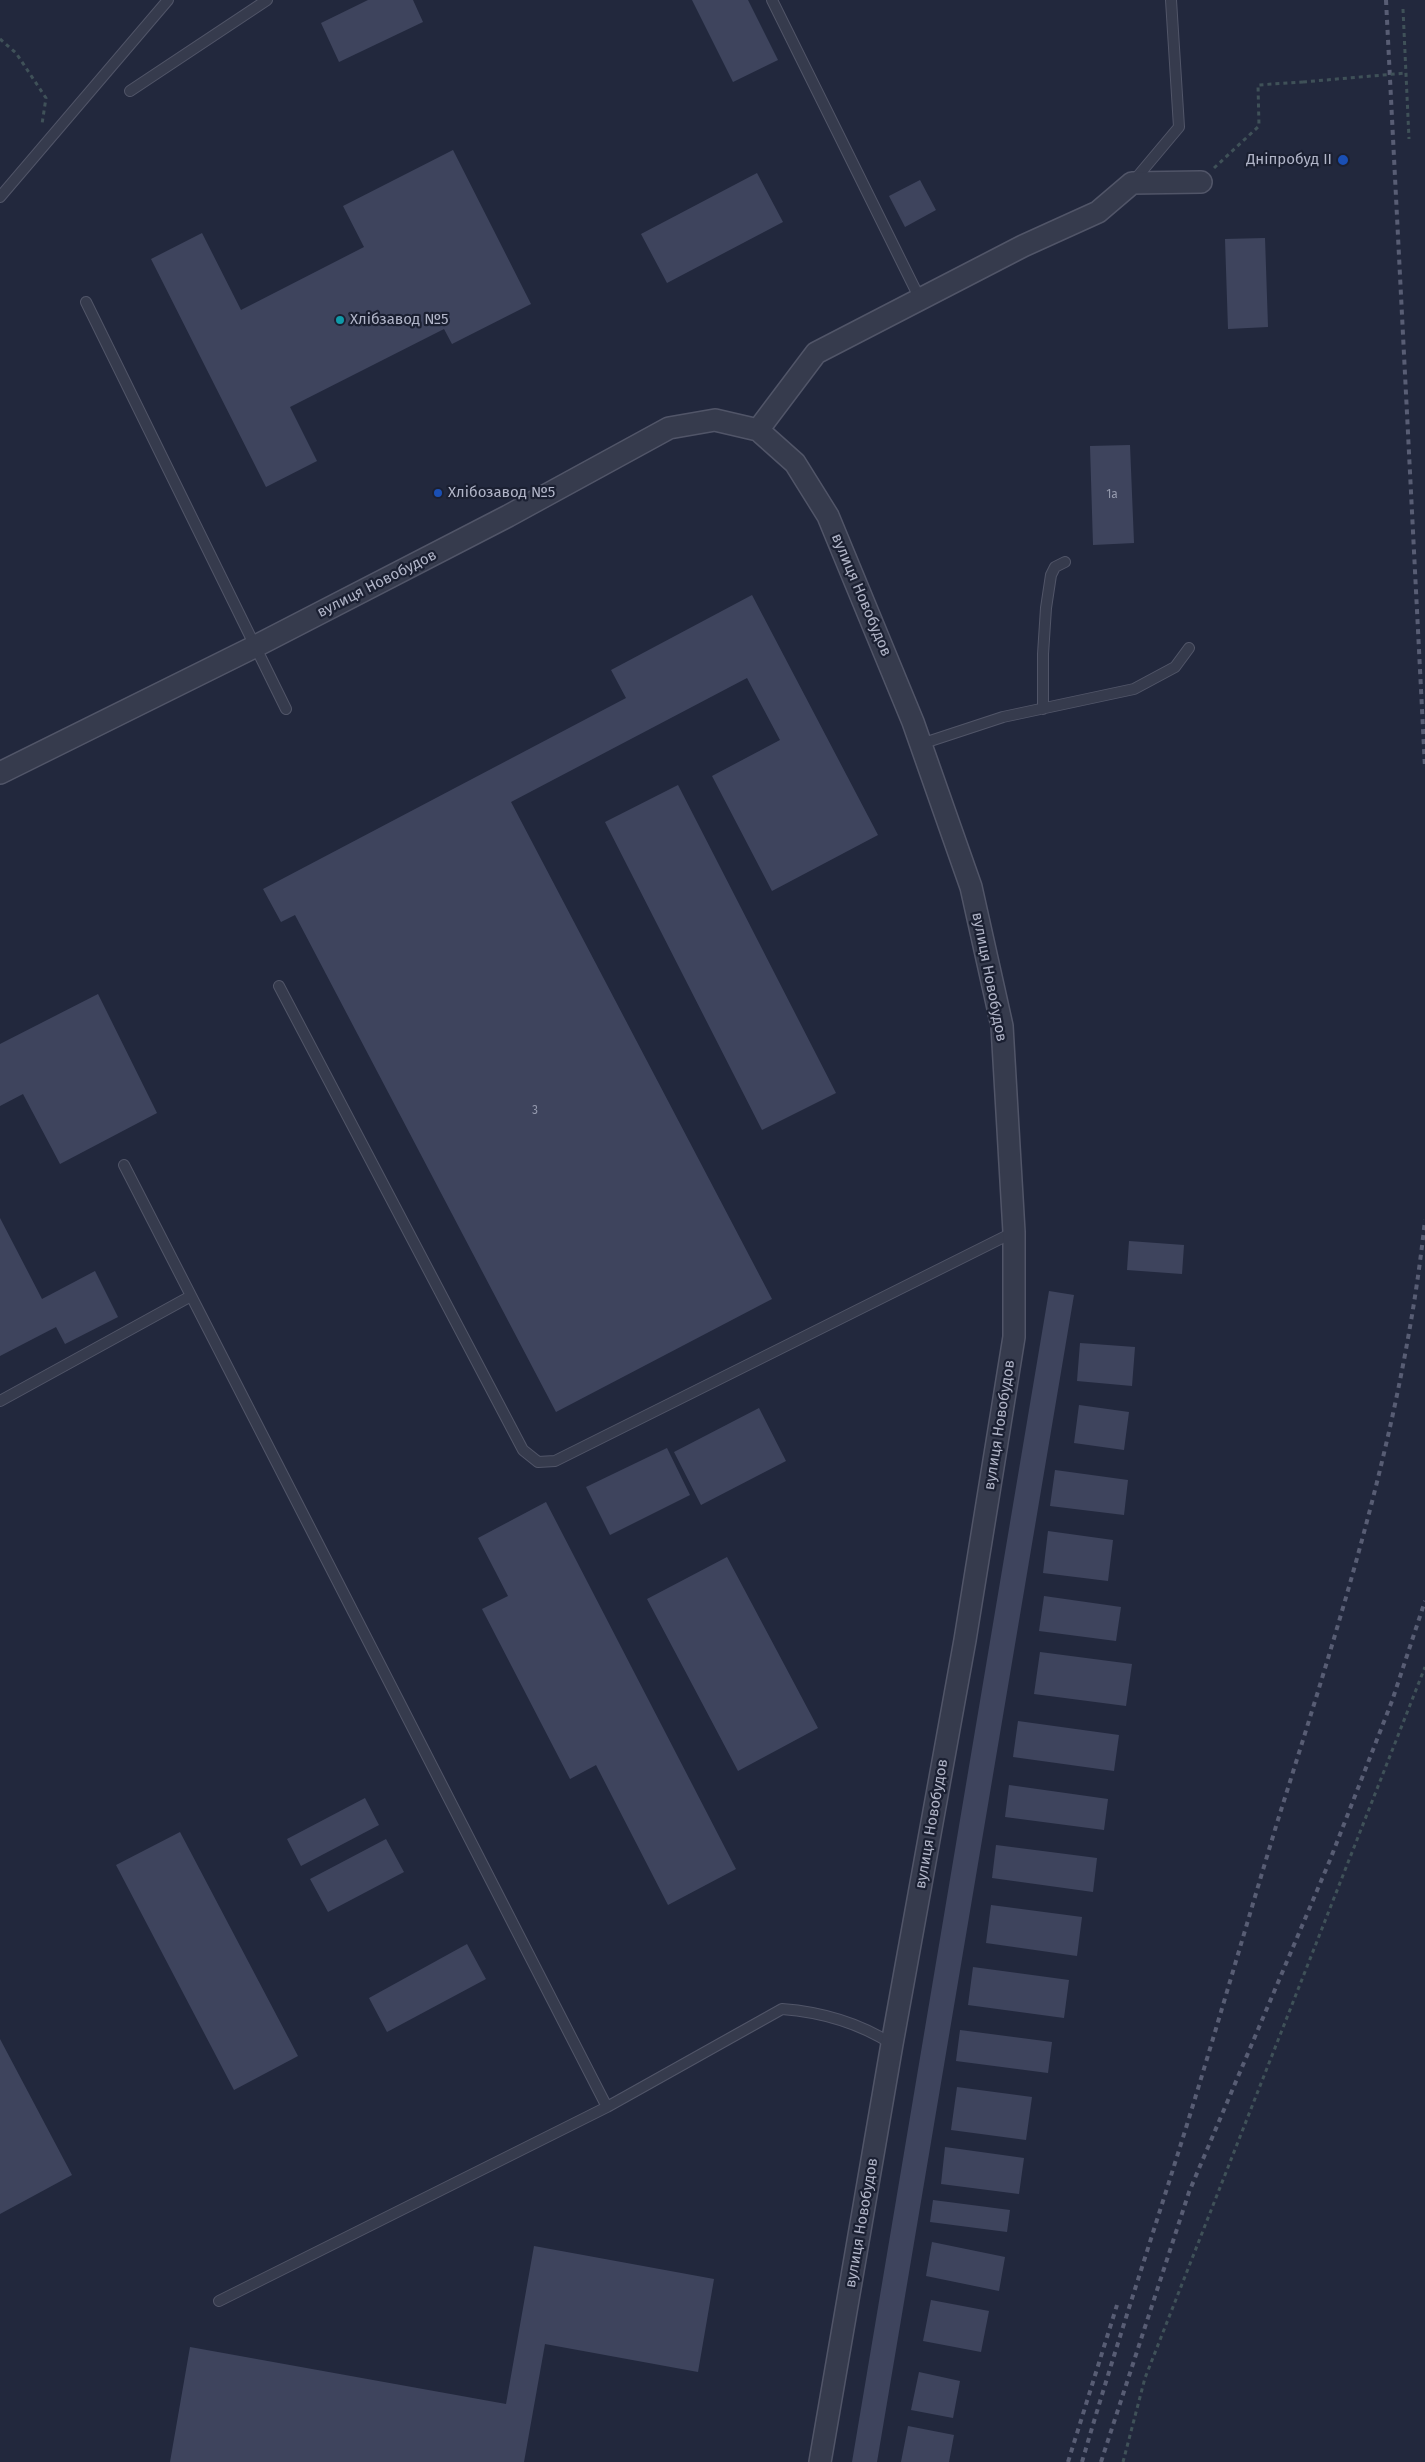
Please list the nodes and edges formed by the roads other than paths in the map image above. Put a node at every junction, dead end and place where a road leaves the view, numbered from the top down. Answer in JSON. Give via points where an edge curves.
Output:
{"nodes":[{"id":1,"x":168,"y":0,"type":"edge"},
{"id":2,"x":267,"y":0,"type":"edge"},
{"id":3,"x":772,"y":0,"type":"edge"},
{"id":4,"x":1171,"y":0,"type":"edge"},
{"id":5,"x":130,"y":91,"type":"dead end"},
{"id":6,"x":1201,"y":182,"type":"road end"},
{"id":7,"x":1132,"y":184,"type":"junction"},
{"id":8,"x":0,"y":197,"type":"edge"},
{"id":9,"x":920,"y":299,"type":"junction"},
{"id":10,"x":86,"y":302,"type":"dead end"},
{"id":11,"x":758,"y":430,"type":"junction"},
{"id":12,"x":1065,"y":562,"type":"dead end"},
{"id":13,"x":256,"y":646,"type":"junction"},
{"id":14,"x":1189,"y":648,"type":"dead end"},
{"id":15,"x":286,"y":709,"type":"dead end"},
{"id":16,"x":1043,"y":709,"type":"junction"},
{"id":17,"x":921,"y":744,"type":"junction"},
{"id":18,"x":0,"y":773,"type":"edge"},
{"id":19,"x":279,"y":986,"type":"dead end"},
{"id":20,"x":124,"y":1165,"type":"dead end"},
{"id":21,"x":1014,"y":1232,"type":"junction"},
{"id":22,"x":191,"y":1296,"type":"junction"},
{"id":23,"x":0,"y":1401,"type":"edge"},
{"id":24,"x":892,"y":2044,"type":"junction"},
{"id":25,"x":607,"y":2107,"type":"junction"},
{"id":26,"x":219,"y":2301,"type":"dead end"},
{"id":27,"x":820,"y":2462,"type":"edge"}],
"edges":[{"from":1,"to":8,"type":"lane"},
{"from":2,"to":5,"type":"lane"},
{"from":3,"to":9,"type":"lane"},
{"from":4,"to":7,"type":"lane","via":[[1179,127]]},
{"from":6,"to":7,"type":"street"},
{"from":7,"to":9,"type":"street","via":[[1098,212]]},
{"from":9,"to":11,"type":"street","via":[[816,353]]},
{"from":10,"to":13,"type":"lane"},
{"from":11,"to":13,"type":"street","name":"вулиця Новобудов","via":[[715,420],[669,428],[508,516]]},
{"from":11,"to":17,"type":"street","name":"вулиця Новобудов","via":[[795,463],[828,516]]},
{"from":12,"to":16,"type":"lane","via":[[1055,567],[1051,575],[1047,600],[1042,654]]},
{"from":13,"to":15,"type":"lane"},
{"from":13,"to":18,"type":"street","name":"вулиця Новобудов"},
{"from":14,"to":16,"type":"lane","via":[[1175,667],[1134,689]]},
{"from":16,"to":17,"type":"lane","via":[[1003,717]]},
{"from":17,"to":21,"type":"street","name":"вулиця Новобудов","via":[[971,887],[1002,1026]]},
{"from":19,"to":21,"type":"lane","via":[[523,1450],[538,1462],[555,1461]]},
{"from":20,"to":22,"type":"lane"},
{"from":21,"to":24,"type":"street","name":"вулиця Новобудов","via":[[1014,1337],[964,1650]]},
{"from":22,"to":23,"type":"lane"},
{"from":22,"to":25,"type":"lane"},
{"from":24,"to":25,"type":"lane","via":[[869,2030],[837,2019],[810,2011],[782,2009]]},
{"from":24,"to":27,"type":"street","name":"вулиця Новобудов"},
{"from":25,"to":26,"type":"lane"}]}
